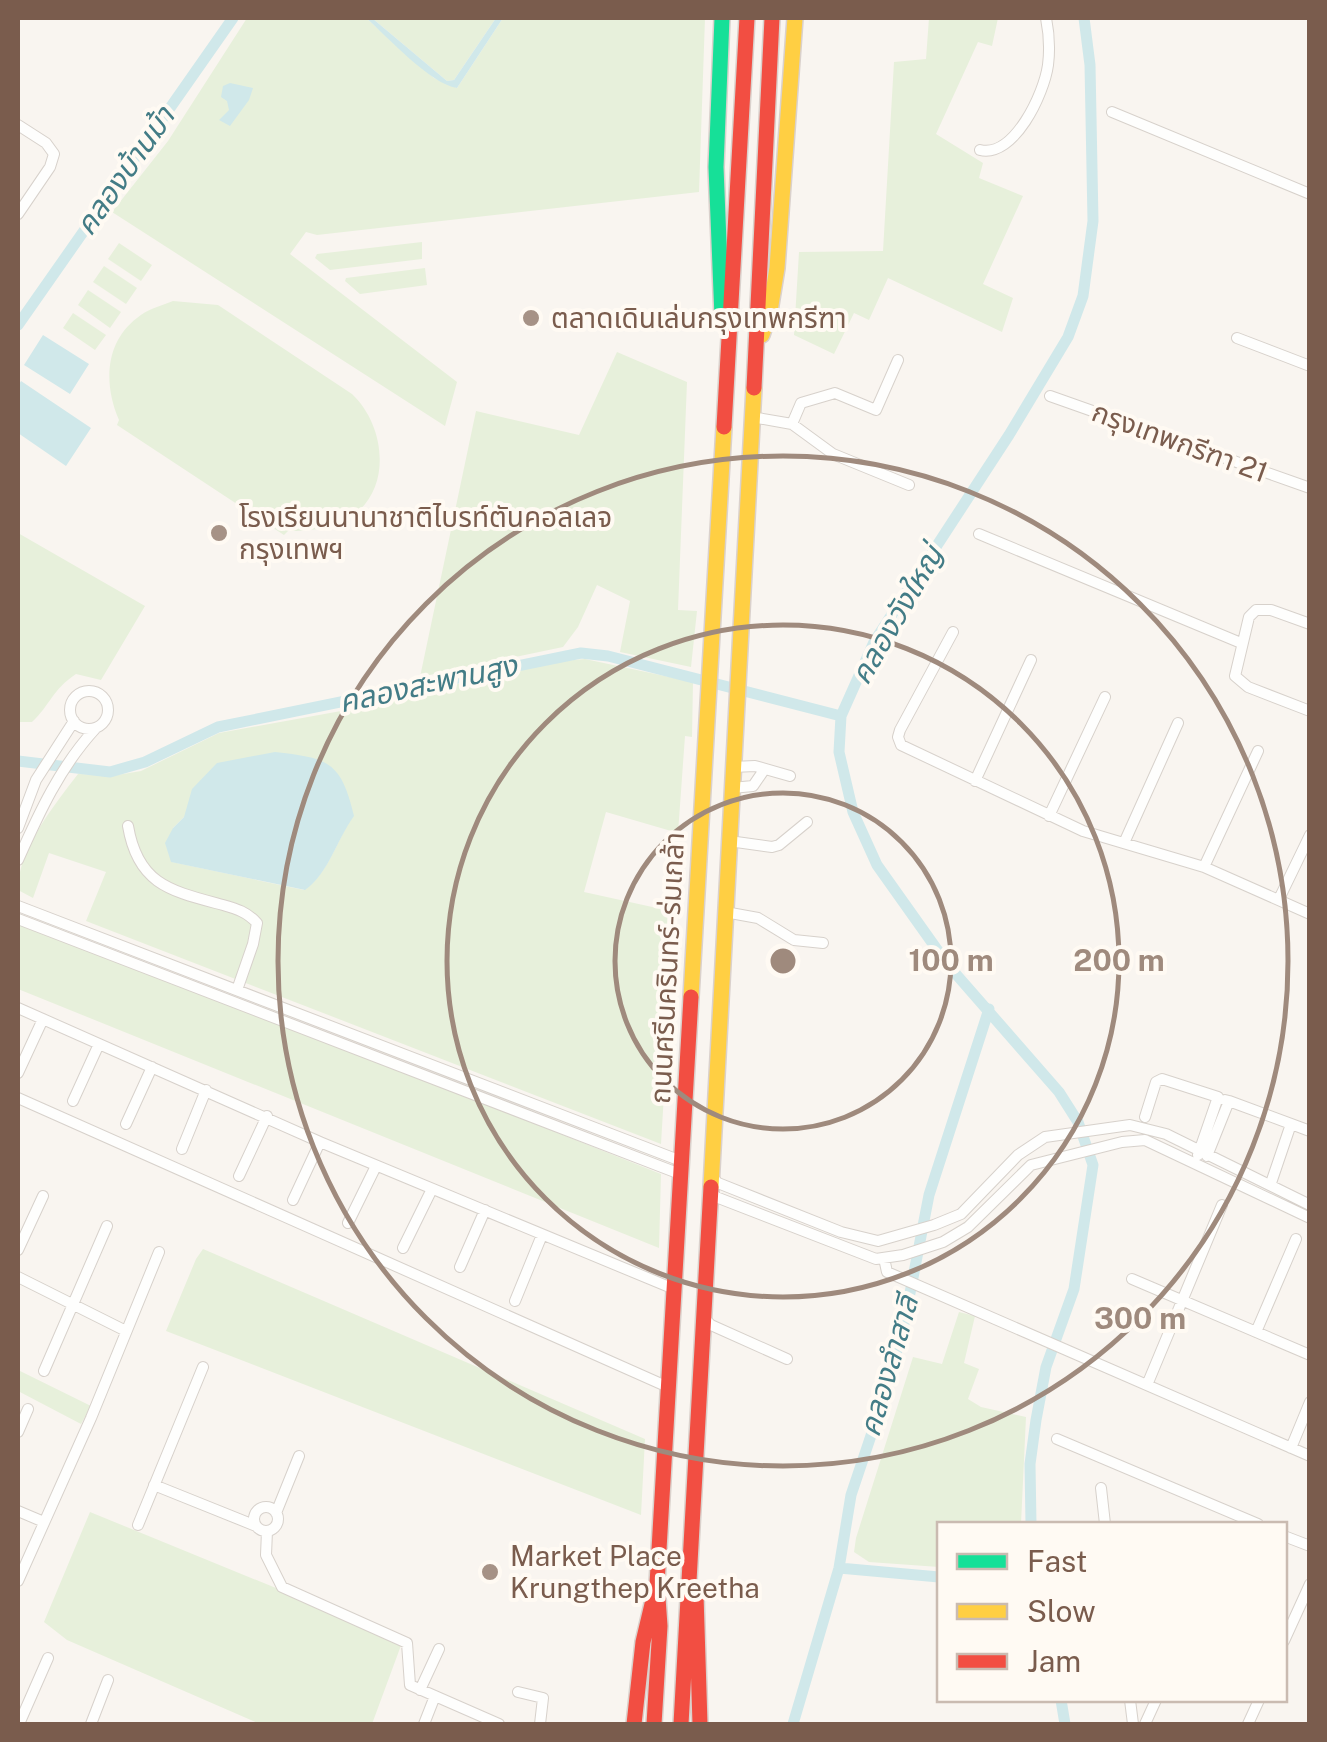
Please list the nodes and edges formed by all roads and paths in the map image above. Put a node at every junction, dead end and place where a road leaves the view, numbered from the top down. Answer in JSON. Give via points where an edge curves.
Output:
{"nodes":[{"id":1,"x":722,"y":18,"type":"edge"},
{"id":2,"x":747,"y":18,"type":"edge"},
{"id":3,"x":795,"y":18,"type":"edge"},
{"id":4,"x":1046,"y":18,"type":"edge"},
{"id":5,"x":772,"y":22,"type":"edge"},
{"id":6,"x":1112,"y":112,"type":"dead end"},
{"id":7,"x":18,"y":126,"type":"edge"},
{"id":8,"x":980,"y":150,"type":"dead end"},
{"id":9,"x":1310,"y":194,"type":"edge"},
{"id":10,"x":18,"y":214,"type":"edge"},
{"id":11,"x":1237,"y":338,"type":"dead end"},
{"id":12,"x":756,"y":352,"type":"junction"},
{"id":13,"x":726,"y":356,"type":"junction"},
{"id":14,"x":898,"y":360,"type":"dead end"},
{"id":15,"x":1310,"y":366,"type":"edge"},
{"id":16,"x":1050,"y":396,"type":"dead end"},
{"id":17,"x":752,"y":418,"type":"junction"},
{"id":18,"x":792,"y":424,"type":"junction"},
{"id":19,"x":909,"y":485,"type":"dead end"},
{"id":20,"x":1310,"y":488,"type":"edge"},
{"id":21,"x":979,"y":534,"type":"dead end"},
{"id":22,"x":1310,"y":624,"type":"edge"},
{"id":23,"x":952,"y":632,"type":"dead end"},
{"id":24,"x":1242,"y":643,"type":"junction"},
{"id":25,"x":1031,"y":660,"type":"dead end"},
{"id":26,"x":1105,"y":696,"type":"dead end"},
{"id":27,"x":1310,"y":711,"type":"edge"},
{"id":28,"x":74,"y":721,"type":"junction"},
{"id":29,"x":1178,"y":723,"type":"dead end"},
{"id":30,"x":95,"y":728,"type":"junction"},
{"id":31,"x":1258,"y":751,"type":"dead end"},
{"id":32,"x":734,"y":767,"type":"junction"},
{"id":33,"x":764,"y":770,"type":"junction"},
{"id":34,"x":790,"y":776,"type":"dead end"},
{"id":35,"x":975,"y":781,"type":"junction"},
{"id":36,"x":732,"y":788,"type":"junction"},
{"id":37,"x":1049,"y":816,"type":"junction"},
{"id":38,"x":806,"y":822,"type":"dead end"},
{"id":39,"x":128,"y":826,"type":"dead end"},
{"id":40,"x":18,"y":828,"type":"edge"},
{"id":41,"x":1310,"y":834,"type":"edge"},
{"id":42,"x":729,"y":840,"type":"junction"},
{"id":43,"x":1124,"y":843,"type":"junction"},
{"id":44,"x":18,"y":860,"type":"edge"},
{"id":45,"x":1204,"y":867,"type":"junction"},
{"id":46,"x":1279,"y":900,"type":"junction"},
{"id":47,"x":18,"y":906,"type":"edge"},
{"id":48,"x":726,"y":912,"type":"junction"},
{"id":49,"x":1310,"y":914,"type":"edge"},
{"id":50,"x":18,"y":919,"type":"edge"},
{"id":51,"x":823,"y":944,"type":"dead end"},
{"id":52,"x":237,"y":990,"type":"junction"},
{"id":53,"x":18,"y":1008,"type":"edge"},
{"id":54,"x":43,"y":1019,"type":"junction"},
{"id":55,"x":99,"y":1044,"type":"junction"},
{"id":56,"x":152,"y":1066,"type":"junction"},
{"id":57,"x":18,"y":1073,"type":"edge"},
{"id":58,"x":206,"y":1090,"type":"junction"},
{"id":59,"x":18,"y":1098,"type":"edge"},
{"id":60,"x":1224,"y":1099,"type":"junction"},
{"id":61,"x":73,"y":1101,"type":"dead end"},
{"id":62,"x":268,"y":1116,"type":"junction"},
{"id":63,"x":1145,"y":1117,"type":"dead end"},
{"id":64,"x":126,"y":1124,"type":"dead end"},
{"id":65,"x":1291,"y":1124,"type":"junction"},
{"id":66,"x":1310,"y":1131,"type":"edge"},
{"id":67,"x":320,"y":1142,"type":"junction"},
{"id":68,"x":182,"y":1149,"type":"dead end"},
{"id":69,"x":1204,"y":1152,"type":"junction"},
{"id":70,"x":1200,"y":1164,"type":"junction"},
{"id":71,"x":376,"y":1166,"type":"junction"},
{"id":72,"x":681,"y":1167,"type":"junction"},
{"id":73,"x":239,"y":1176,"type":"dead end"},
{"id":74,"x":710,"y":1183,"type":"junction"},
{"id":75,"x":1270,"y":1183,"type":"dead end"},
{"id":76,"x":432,"y":1190,"type":"junction"},
{"id":77,"x":43,"y":1196,"type":"dead end"},
{"id":78,"x":294,"y":1200,"type":"dead end"},
{"id":79,"x":1222,"y":1205,"type":"dead end"},
{"id":80,"x":1310,"y":1205,"type":"edge"},
{"id":81,"x":485,"y":1210,"type":"junction"},
{"id":82,"x":1310,"y":1218,"type":"edge"},
{"id":83,"x":348,"y":1223,"type":"dead end"},
{"id":84,"x":107,"y":1226,"type":"dead end"},
{"id":85,"x":542,"y":1235,"type":"junction"},
{"id":86,"x":1296,"y":1239,"type":"dead end"},
{"id":87,"x":403,"y":1248,"type":"dead end"},
{"id":88,"x":18,"y":1250,"type":"edge"},
{"id":89,"x":159,"y":1252,"type":"dead end"},
{"id":90,"x":884,"y":1258,"type":"junction"},
{"id":91,"x":460,"y":1267,"type":"dead end"},
{"id":92,"x":18,"y":1277,"type":"edge"},
{"id":93,"x":1132,"y":1280,"type":"dead end"},
{"id":94,"x":674,"y":1289,"type":"junction"},
{"id":95,"x":515,"y":1300,"type":"dead end"},
{"id":96,"x":72,"y":1302,"type":"junction"},
{"id":97,"x":1182,"y":1302,"type":"junction"},
{"id":98,"x":703,"y":1317,"type":"junction"},
{"id":99,"x":126,"y":1330,"type":"junction"},
{"id":100,"x":1256,"y":1332,"type":"junction"},
{"id":101,"x":1310,"y":1355,"type":"edge"},
{"id":102,"x":787,"y":1359,"type":"dead end"},
{"id":103,"x":203,"y":1368,"type":"dead end"},
{"id":104,"x":44,"y":1371,"type":"dead end"},
{"id":105,"x":1147,"y":1386,"type":"junction"},
{"id":106,"x":668,"y":1387,"type":"junction"},
{"id":107,"x":1310,"y":1402,"type":"edge"},
{"id":108,"x":28,"y":1409,"type":"dead end"},
{"id":109,"x":18,"y":1432,"type":"edge"},
{"id":110,"x":1057,"y":1439,"type":"dead end"},
{"id":111,"x":1291,"y":1448,"type":"junction"},
{"id":112,"x":299,"y":1456,"type":"dead end"},
{"id":113,"x":1310,"y":1456,"type":"edge"},
{"id":114,"x":154,"y":1484,"type":"junction"},
{"id":115,"x":1100,"y":1488,"type":"dead end"},
{"id":116,"x":18,"y":1511,"type":"edge"},
{"id":117,"x":276,"y":1513,"type":"junction"},
{"id":118,"x":44,"y":1522,"type":"junction"},
{"id":119,"x":1106,"y":1522,"type":"edge"},
{"id":120,"x":1253,"y":1522,"type":"edge"},
{"id":121,"x":138,"y":1526,"type":"dead end"},
{"id":122,"x":692,"y":1526,"type":"junction"},
{"id":123,"x":262,"y":1528,"type":"junction"},
{"id":124,"x":18,"y":1581,"type":"edge"},
{"id":125,"x":657,"y":1584,"type":"junction"},
{"id":126,"x":1310,"y":1584,"type":"edge"},
{"id":127,"x":1287,"y":1634,"type":"edge"},
{"id":128,"x":438,"y":1649,"type":"dead end"},
{"id":129,"x":48,"y":1658,"type":"dead end"},
{"id":130,"x":108,"y":1680,"type":"dead end"},
{"id":131,"x":420,"y":1690,"type":"junction"},
{"id":132,"x":518,"y":1692,"type":"dead end"},
{"id":133,"x":435,"y":1696,"type":"junction"},
{"id":134,"x":19,"y":1724,"type":"edge"},
{"id":135,"x":91,"y":1724,"type":"edge"},
{"id":136,"x":424,"y":1724,"type":"edge"},
{"id":137,"x":499,"y":1724,"type":"edge"},
{"id":138,"x":540,"y":1724,"type":"edge"},
{"id":139,"x":634,"y":1724,"type":"edge"},
{"id":140,"x":654,"y":1724,"type":"edge"},
{"id":141,"x":680,"y":1724,"type":"edge"},
{"id":142,"x":700,"y":1724,"type":"edge"}],
"edges":[{"from":1,"to":13,"type":"main road","name":"ถนนศรีนครินทร์-ร่มเกล้า","via":[[715,173]]},
{"from":2,"to":13,"type":"main road","name":"ถนนศรีนครินทร์-ร่มเกล้า"},
{"from":3,"to":12,"type":"main road","name":"ถนนศรีนครินทร์-ร่มเกล้า","via":[[776,268]]},
{"from":4,"to":8,"type":"street","via":[[1048,68],[1038,98],[1000,148]]},
{"from":5,"to":12,"type":"main road","name":"ถนนศรีนครินทร์-ร่มเกล้า"},
{"from":6,"to":9,"type":"street"},
{"from":7,"to":10,"type":"street","via":[[54,154]]},
{"from":11,"to":15,"type":"street"},
{"from":12,"to":17,"type":"main road","name":"ถนนศรีนครินทร์-ร่มเกล้า"},
{"from":13,"to":72,"type":"main road","name":"ถนนศรีนครินทร์-ร่มเกล้า"},
{"from":14,"to":18,"type":"street","via":[[876,410],[835,392],[801,402]]},
{"from":16,"to":20,"type":"street","name":"กรุงเทพกรีฑา 21"},
{"from":17,"to":18,"type":"street"},
{"from":17,"to":32,"type":"main road","name":"ถนนศรีนครินทร์-ร่มเกล้า"},
{"from":18,"to":19,"type":"street","via":[[832,454]]},
{"from":21,"to":24,"type":"street"},
{"from":22,"to":24,"type":"street","via":[[1256,610]]},
{"from":23,"to":35,"type":"street","via":[[898,737],[904,747]]},
{"from":24,"to":27,"type":"street","via":[[1235,676],[1240,683]]},
{"from":25,"to":35,"type":"street"},
{"from":26,"to":37,"type":"street"},
{"from":28,"to":30,"type":"street"},
{"from":28,"to":30,"type":"street","via":[[76,697],[98,694],[108,712]]},
{"from":28,"to":40,"type":"street","via":[[36,780]]},
{"from":29,"to":43,"type":"street"},
{"from":30,"to":44,"type":"street","via":[[46,798]]},
{"from":31,"to":45,"type":"street"},
{"from":32,"to":33,"type":"street"},
{"from":32,"to":36,"type":"main road","name":"ถนนศรีนครินทร์-ร่มเกล้า"},
{"from":33,"to":34,"type":"street"},
{"from":33,"to":36,"type":"street","via":[[754,786]]},
{"from":35,"to":37,"type":"street"},
{"from":36,"to":42,"type":"main road","name":"ถนนศรีนครินทร์-ร่มเกล้า"},
{"from":37,"to":43,"type":"street"},
{"from":38,"to":42,"type":"street","via":[[779,846]]},
{"from":39,"to":52,"type":"street","via":[[138,863],[157,882],[240,910],[257,923]]},
{"from":41,"to":46,"type":"street"},
{"from":42,"to":48,"type":"main road","name":"ถนนศรีนครินทร์-ร่มเกล้า"},
{"from":43,"to":45,"type":"street"},
{"from":45,"to":46,"type":"street"},
{"from":46,"to":49,"type":"street"},
{"from":47,"to":52,"type":"street"},
{"from":48,"to":51,"type":"street","via":[[758,918],[794,940]]},
{"from":48,"to":74,"type":"main road","name":"ถนนศรีนครินทร์-ร่มเกล้า"},
{"from":50,"to":72,"type":"street"},
{"from":52,"to":72,"type":"street"},
{"from":53,"to":54,"type":"street"},
{"from":54,"to":55,"type":"street"},
{"from":54,"to":57,"type":"street"},
{"from":55,"to":56,"type":"street"},
{"from":55,"to":61,"type":"street"},
{"from":56,"to":58,"type":"street"},
{"from":56,"to":64,"type":"street"},
{"from":58,"to":62,"type":"street"},
{"from":58,"to":68,"type":"street"},
{"from":59,"to":106,"type":"street"},
{"from":60,"to":63,"type":"street","via":[[1162,1079]]},
{"from":60,"to":65,"type":"street"},
{"from":60,"to":69,"type":"street"},
{"from":62,"to":67,"type":"street"},
{"from":62,"to":73,"type":"street"},
{"from":65,"to":66,"type":"street"},
{"from":65,"to":75,"type":"street"},
{"from":67,"to":71,"type":"street"},
{"from":67,"to":78,"type":"street"},
{"from":69,"to":70,"type":"street"},
{"from":69,"to":74,"type":"street","via":[[1130,1125],[1045,1137],[961,1214],[878,1241]]},
{"from":69,"to":80,"type":"street"},
{"from":70,"to":82,"type":"street"},
{"from":70,"to":90,"type":"street","via":[[1145,1140],[1047,1160],[1031,1165],[968,1227],[931,1247]]},
{"from":71,"to":76,"type":"street"},
{"from":71,"to":83,"type":"street"},
{"from":72,"to":94,"type":"main road","name":"ถนนศรีนครินทร์-ร่มเกล้า"},
{"from":74,"to":90,"type":"street","via":[[716,1197]]},
{"from":74,"to":98,"type":"main road","name":"ถนนศรีนครินทร์-ร่มเกล้า"},
{"from":76,"to":81,"type":"street"},
{"from":76,"to":87,"type":"street"},
{"from":77,"to":88,"type":"street"},
{"from":79,"to":97,"type":"street"},
{"from":81,"to":85,"type":"street"},
{"from":81,"to":91,"type":"street"},
{"from":84,"to":96,"type":"street"},
{"from":85,"to":94,"type":"street"},
{"from":85,"to":95,"type":"street"},
{"from":86,"to":100,"type":"street"},
{"from":89,"to":99,"type":"street"},
{"from":90,"to":105,"type":"street","via":[[887,1272]]},
{"from":92,"to":96,"type":"street"},
{"from":93,"to":97,"type":"street"},
{"from":94,"to":106,"type":"main road","name":"ถนนศรีนครินทร์-ร่มเกล้า"},
{"from":96,"to":99,"type":"street"},
{"from":96,"to":104,"type":"street"},
{"from":97,"to":100,"type":"street"},
{"from":97,"to":105,"type":"street"},
{"from":98,"to":102,"type":"street"},
{"from":98,"to":122,"type":"main road","name":"ถนนศรีนครินทร์-ร่มเกล้า"},
{"from":99,"to":118,"type":"street"},
{"from":100,"to":101,"type":"street"},
{"from":103,"to":114,"type":"street"},
{"from":105,"to":111,"type":"street"},
{"from":106,"to":125,"type":"main road","name":"ถนนศรีนครินทร์-ร่มเกล้า"},
{"from":107,"to":111,"type":"street"},
{"from":108,"to":109,"type":"street"},
{"from":110,"to":120,"type":"street"},
{"from":111,"to":113,"type":"street"},
{"from":112,"to":117,"type":"street"},
{"from":114,"to":121,"type":"street"},
{"from":114,"to":123,"type":"street"},
{"from":115,"to":119,"type":"street"},
{"from":116,"to":118,"type":"street"},
{"from":117,"to":123,"type":"street","via":[[276,1524]]},
{"from":117,"to":123,"type":"street","via":[[260,1509],[254,1518]]},
{"from":118,"to":124,"type":"street"},
{"from":122,"to":141,"type":"main road","name":"ถนนศรีนครินทร์-ร่มเกล้า"},
{"from":122,"to":142,"type":"main road","name":"ถนนศรีนครินทร์-ร่มเกล้า"},
{"from":123,"to":131,"type":"street","via":[[282,1587],[408,1644],[410,1685]]},
{"from":125,"to":139,"type":"main road","name":"ถนนศรีนครินทร์-ร่มเกล้า"},
{"from":125,"to":140,"type":"main road","name":"ถนนศรีนครินทร์-ร่มเกล้า"},
{"from":126,"to":127,"type":"street"},
{"from":128,"to":131,"type":"street"},
{"from":129,"to":134,"type":"street"},
{"from":130,"to":135,"type":"street"},
{"from":131,"to":133,"type":"street"},
{"from":132,"to":138,"type":"street","via":[[543,1698]]},
{"from":133,"to":136,"type":"street"},
{"from":133,"to":137,"type":"street"}]}
